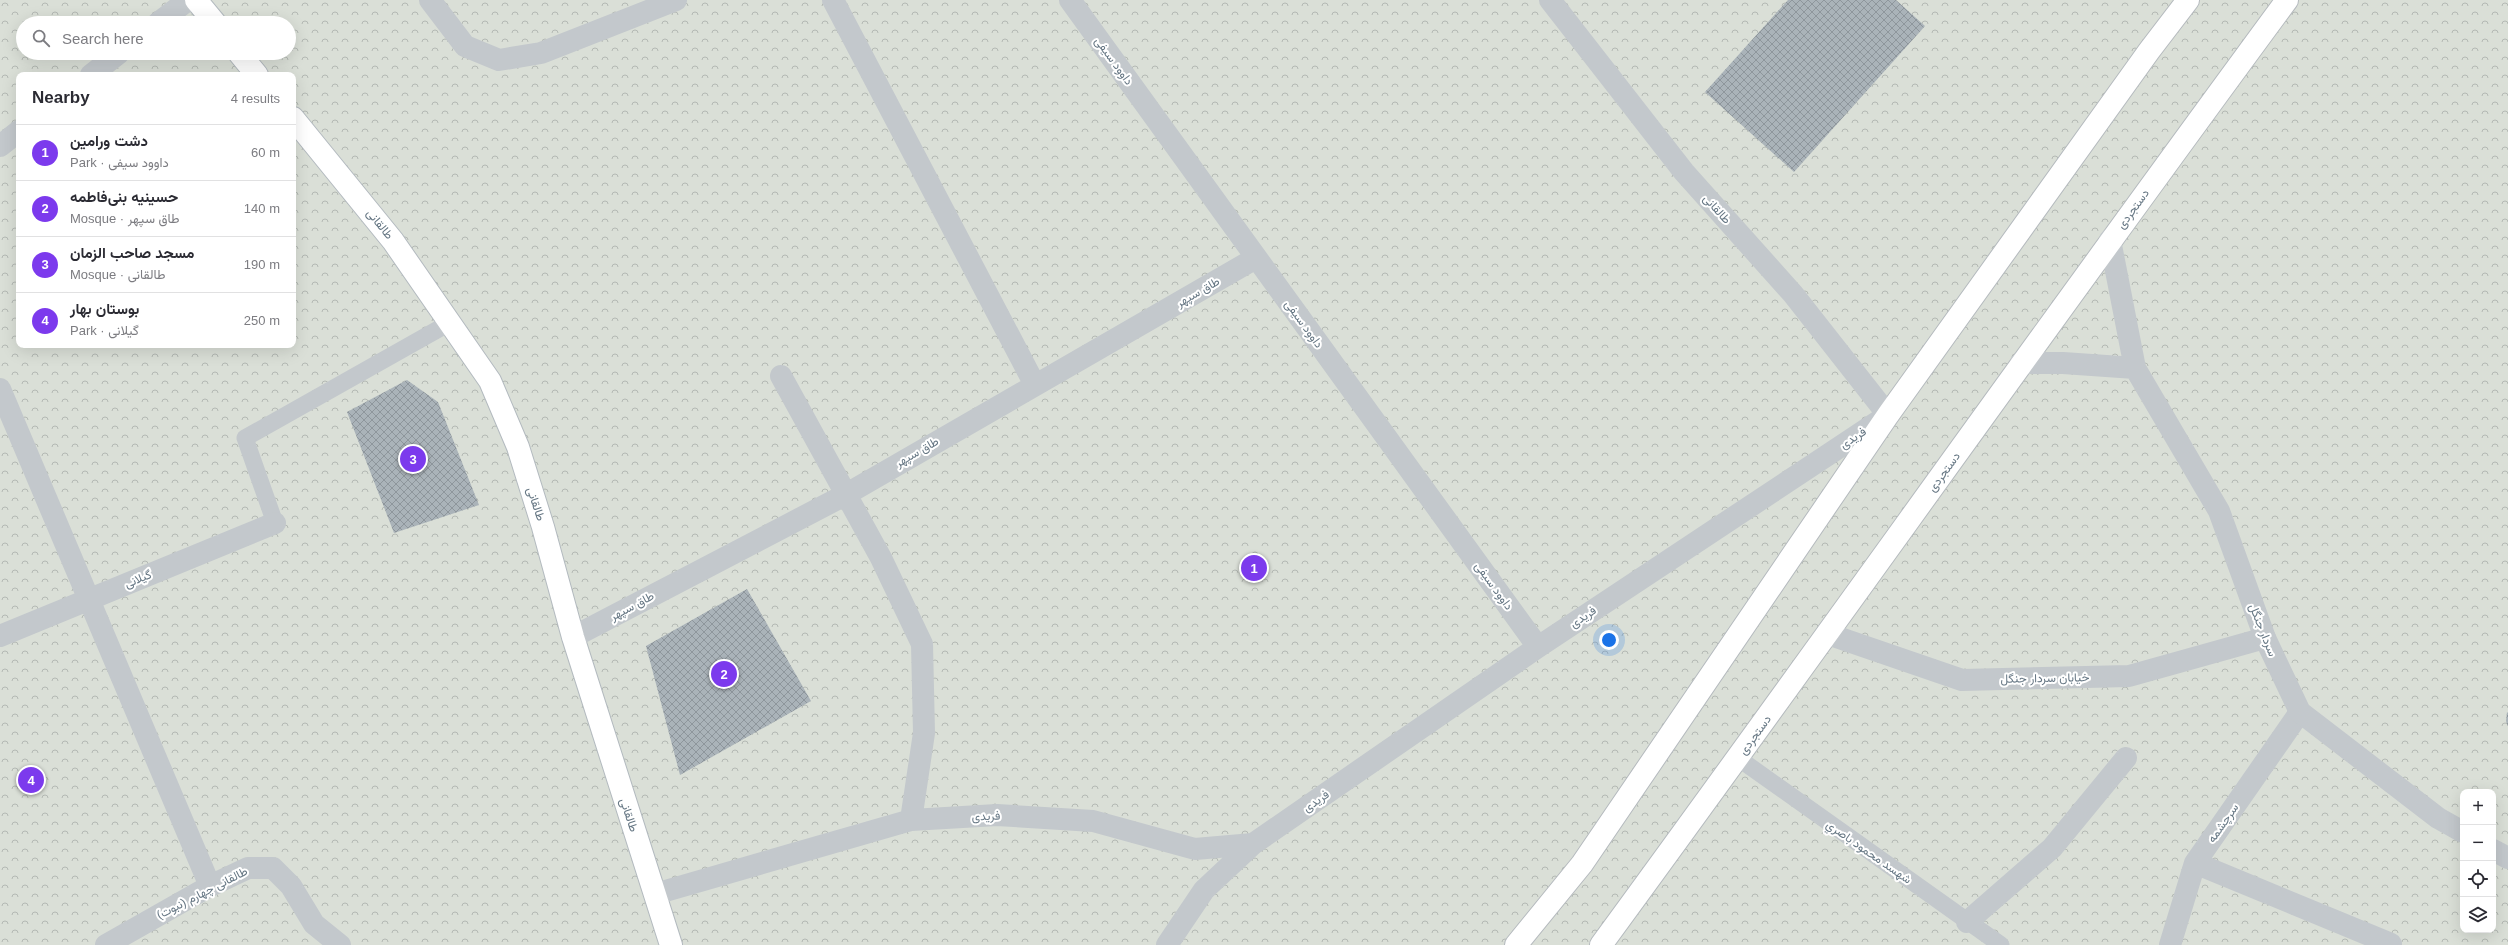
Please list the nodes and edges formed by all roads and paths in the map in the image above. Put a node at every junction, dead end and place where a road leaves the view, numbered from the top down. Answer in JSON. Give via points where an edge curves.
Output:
{"nodes":[{"id":1,"x":188,"y":0,"type":"edge"},
{"id":2,"x":196,"y":0,"type":"edge"},
{"id":3,"x":430,"y":0,"type":"edge"},
{"id":4,"x":676,"y":0,"type":"edge"},
{"id":5,"x":833,"y":0,"type":"edge"},
{"id":6,"x":1070,"y":0,"type":"edge"},
{"id":7,"x":1550,"y":0,"type":"edge"},
{"id":8,"x":2188,"y":0,"type":"edge"},
{"id":9,"x":2287,"y":0,"type":"edge"},
{"id":10,"x":167,"y":16,"type":"edge"},
{"id":11,"x":209,"y":16,"type":"edge"},
{"id":12,"x":110,"y":60,"type":"edge"},
{"id":13,"x":246,"y":60,"type":"edge"},
{"id":14,"x":95,"y":72,"type":"edge"},
{"id":15,"x":256,"y":72,"type":"edge"},
{"id":16,"x":296,"y":122,"type":"edge"},
{"id":17,"x":16,"y":133,"type":"edge"},
{"id":18,"x":0,"y":146,"type":"edge"},
{"id":19,"x":2110,"y":240,"type":"junction"},
{"id":20,"x":1256,"y":258,"type":"junction"},
{"id":21,"x":451,"y":322,"type":"junction"},
{"id":22,"x":2021,"y":363,"type":"junction"},
{"id":23,"x":2135,"y":368,"type":"junction"},
{"id":24,"x":781,"y":376,"type":"dead end"},
{"id":25,"x":1035,"y":385,"type":"junction"},
{"id":26,"x":0,"y":389,"type":"edge"},
{"id":27,"x":1888,"y":415,"type":"junction"},
{"id":28,"x":845,"y":495,"type":"junction"},
{"id":29,"x":275,"y":523,"type":"joint"},
{"id":30,"x":89,"y":599,"type":"junction"},
{"id":31,"x":1828,"y":634,"type":"junction"},
{"id":32,"x":0,"y":636,"type":"edge"},
{"id":33,"x":572,"y":637,"type":"junction"},
{"id":34,"x":2265,"y":638,"type":"junction"},
{"id":35,"x":1538,"y":647,"type":"junction"},
{"id":36,"x":2300,"y":712,"type":"junction"},
{"id":37,"x":1738,"y":758,"type":"junction"},
{"id":38,"x":2126,"y":758,"type":"dead end"},
{"id":39,"x":911,"y":820,"type":"junction"},
{"id":40,"x":2460,"y":830,"type":"edge"},
{"id":41,"x":1253,"y":844,"type":"junction"},
{"id":42,"x":2496,"y":852,"type":"edge"},
{"id":43,"x":2508,"y":858,"type":"edge"},
{"id":44,"x":2195,"y":863,"type":"junction"},
{"id":45,"x":210,"y":886,"type":"junction"},
{"id":46,"x":654,"y":894,"type":"junction"},
{"id":47,"x":1967,"y":922,"type":"junction"},
{"id":48,"x":2390,"y":944,"type":"dead end"},
{"id":49,"x":106,"y":945,"type":"edge"},
{"id":50,"x":340,"y":945,"type":"edge"},
{"id":51,"x":672,"y":945,"type":"edge"},
{"id":52,"x":1168,"y":945,"type":"edge"},
{"id":53,"x":1516,"y":945,"type":"edge"},
{"id":54,"x":1601,"y":945,"type":"edge"},
{"id":55,"x":2001,"y":945,"type":"edge"},
{"id":56,"x":2170,"y":945,"type":"edge"}],
"edges":[{"from":1,"to":10,"type":"street"},
{"from":2,"to":11,"type":"main road"},
{"from":3,"to":4,"type":"street","via":[[465,46],[499,60],[541,53]]},
{"from":5,"to":25,"type":"street"},
{"from":6,"to":20,"type":"street","name":"داوود سیفی"},
{"from":7,"to":27,"type":"street","name":"طالقانی","via":[[1684,172],[1793,294]]},
{"from":8,"to":27,"type":"main road"},
{"from":9,"to":19,"type":"main road","name":"دستجردی"},
{"from":12,"to":14,"type":"street"},
{"from":13,"to":15,"type":"main road"},
{"from":16,"to":21,"type":"main road","name":"طالقانی","via":[[394,241]]},
{"from":17,"to":18,"type":"street"},
{"from":19,"to":22,"type":"main road","name":"دستجردی"},
{"from":19,"to":23,"type":"street","name":"سردار جنگل"},
{"from":20,"to":25,"type":"street","name":"طاق سپهر"},
{"from":20,"to":35,"type":"street","name":"داوود سیفی"},
{"from":21,"to":29,"type":"lane","via":[[245,438]]},
{"from":21,"to":33,"type":"main road","name":"طالقانی","via":[[490,381],[518,447],[543,527]]},
{"from":22,"to":23,"type":"street"},
{"from":22,"to":31,"type":"main road","name":"دستجردی"},
{"from":23,"to":34,"type":"street","name":"سردار جنگل","via":[[2219,511]]},
{"from":24,"to":28,"type":"street"},
{"from":25,"to":28,"type":"street","name":"طاق سپهر"},
{"from":26,"to":30,"type":"street"},
{"from":27,"to":35,"type":"street","name":"فریدی"},
{"from":27,"to":53,"type":"main road","via":[[1582,864]]},
{"from":28,"to":33,"type":"street","name":"طاق سپهر"},
{"from":28,"to":39,"type":"street","via":[[882,558],[922,644],[924,733]]},
{"from":29,"to":30,"type":"street","name":"گیلانی"},
{"from":30,"to":32,"type":"street","name":"گیلانی"},
{"from":30,"to":45,"type":"street"},
{"from":31,"to":34,"type":"street","name":"خیابان سردار جنگل","via":[[1962,680],[2129,676]]},
{"from":31,"to":37,"type":"main road","name":"دستجردی"},
{"from":33,"to":46,"type":"main road","name":"طالقانی"},
{"from":34,"to":36,"type":"street","name":"سردار جنگل"},
{"from":35,"to":41,"type":"street","name":"فریدی"},
{"from":36,"to":40,"type":"street","name":"سردار جنگل","via":[[2438,818]]},
{"from":36,"to":44,"type":"street","name":"سرچشمه"},
{"from":37,"to":47,"type":"lane","name":"شهسد محمود باصري"},
{"from":37,"to":54,"type":"main road","name":"دستجردی"},
{"from":38,"to":47,"type":"street","via":[[2052,848]]},
{"from":39,"to":41,"type":"street","name":"فریدی","via":[[997,815],[1093,821],[1195,849]]},
{"from":39,"to":46,"type":"street","name":"فریدی"},
{"from":41,"to":52,"type":"street","via":[[1204,890]]},
{"from":42,"to":43,"type":"street"},
{"from":44,"to":48,"type":"street"},
{"from":44,"to":56,"type":"street","name":"سرچشمه"},
{"from":45,"to":49,"type":"street","name":"طالقانی چهارم (نبوت)"},
{"from":45,"to":50,"type":"street","name":"طالقانی چهارم (نبوت)","via":[[248,868],[273,868],[291,886],[314,924]]},
{"from":46,"to":51,"type":"main road","name":"طالقانی"},
{"from":47,"to":55,"type":"lane","name":"شهسد محمود باصري"}]}
